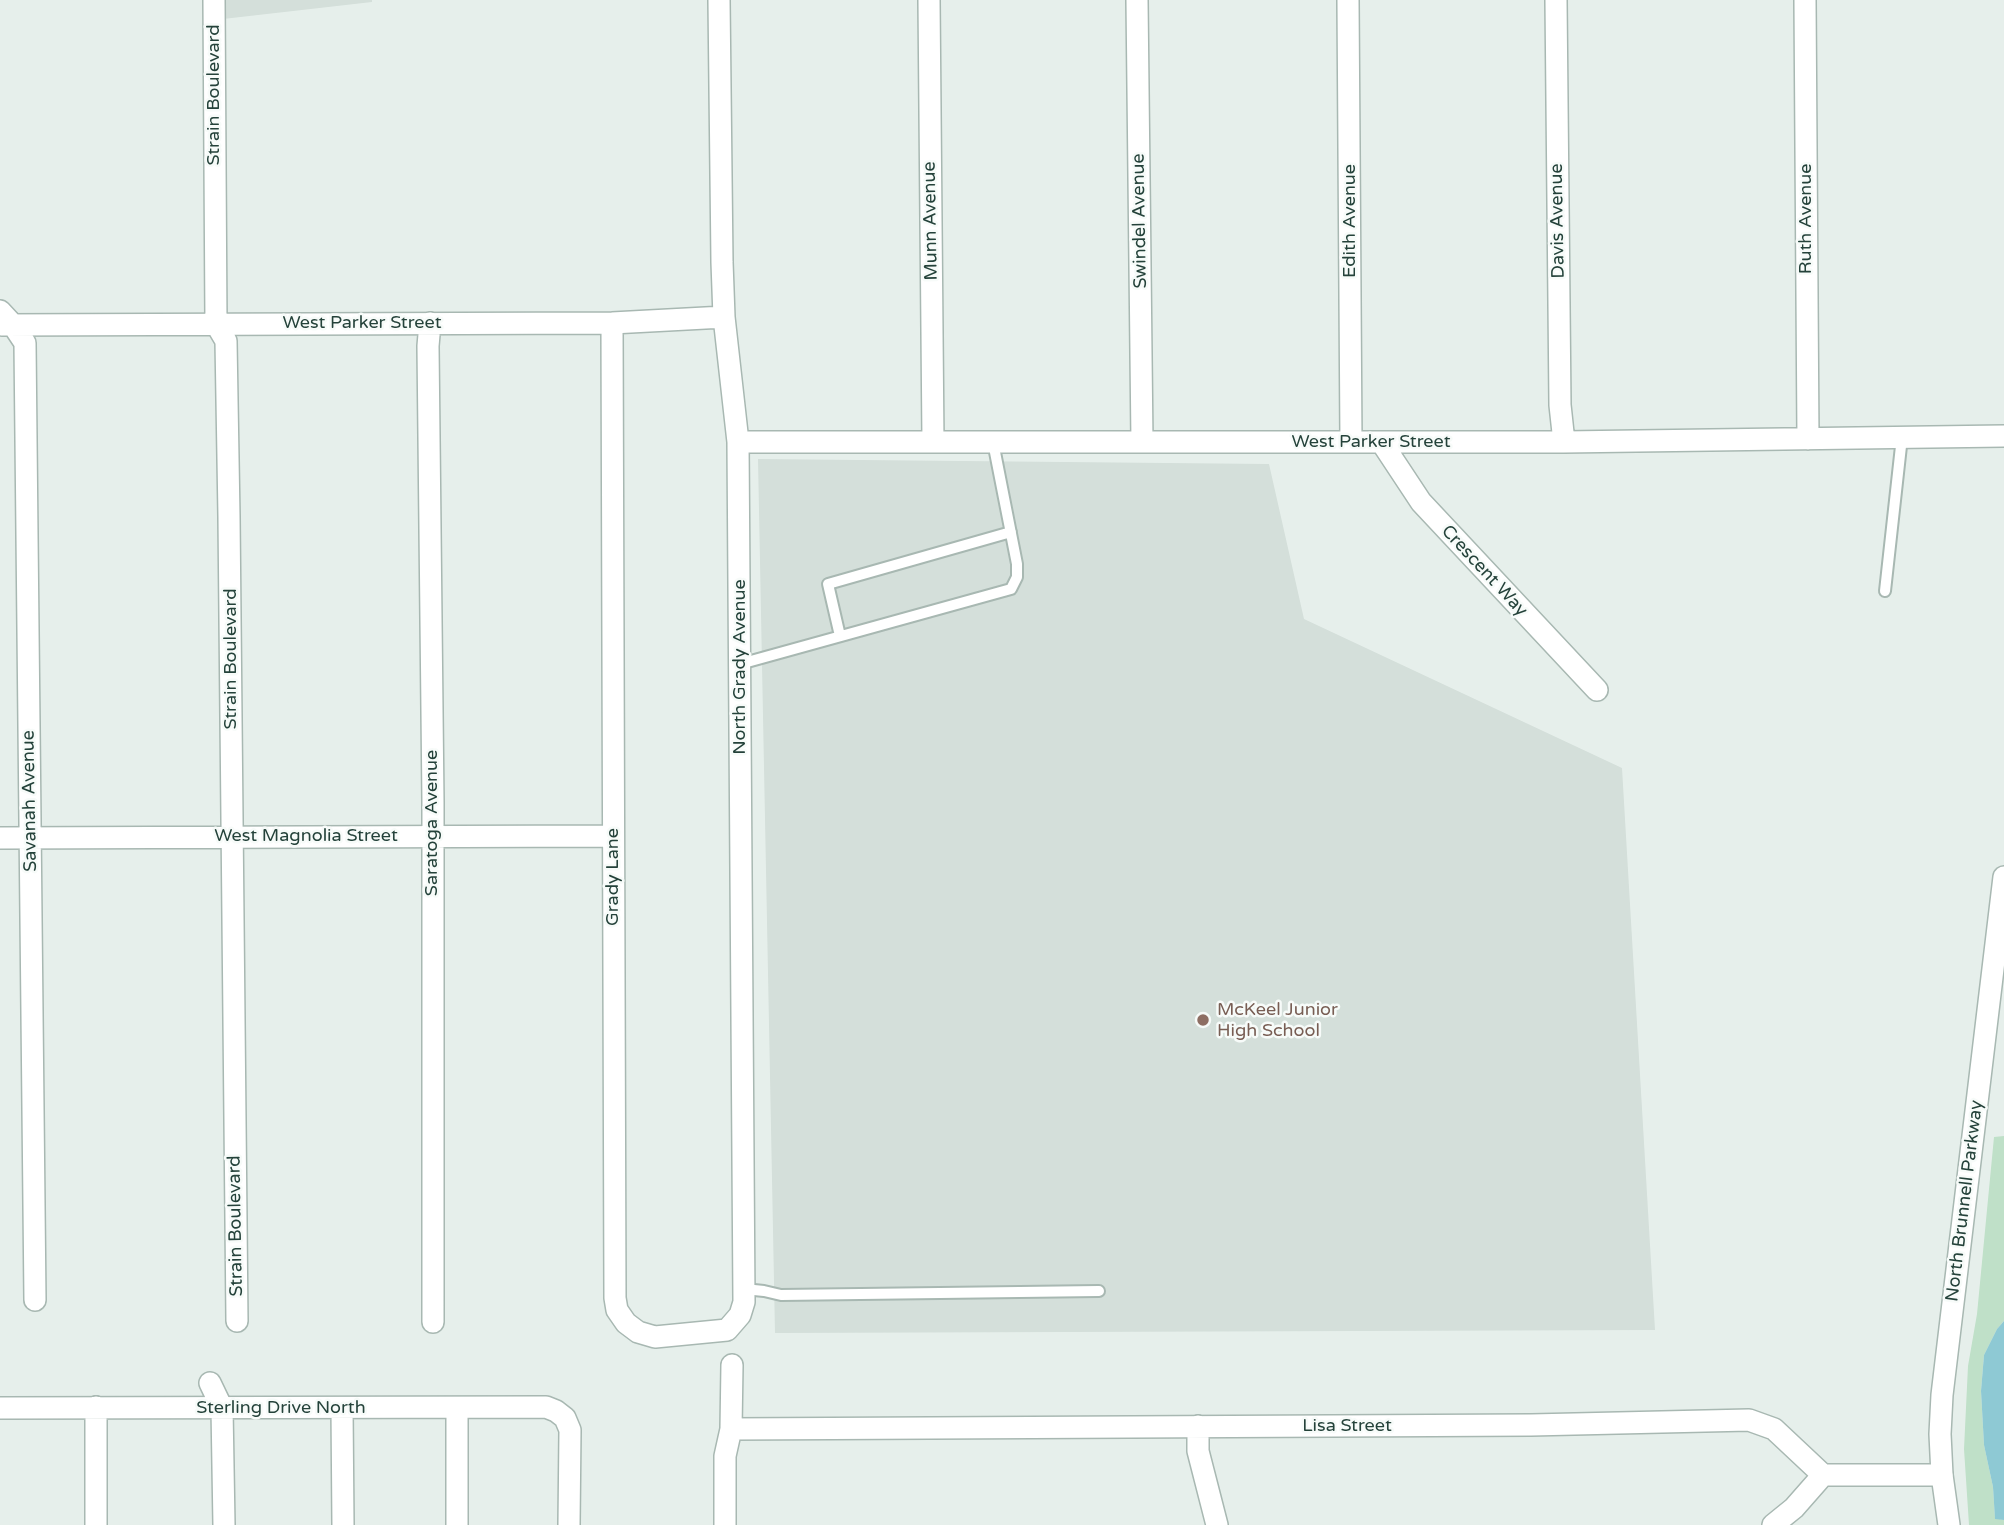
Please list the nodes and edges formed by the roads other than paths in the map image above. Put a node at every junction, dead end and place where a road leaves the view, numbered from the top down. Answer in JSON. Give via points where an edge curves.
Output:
{"nodes":[{"id":1,"x":214,"y":0,"type":"edge"},
{"id":2,"x":719,"y":0,"type":"edge"},
{"id":3,"x":929,"y":0,"type":"edge"},
{"id":4,"x":1137,"y":0,"type":"edge"},
{"id":5,"x":1348,"y":0,"type":"edge"},
{"id":6,"x":1556,"y":0,"type":"edge"},
{"id":7,"x":1805,"y":0,"type":"edge"},
{"id":8,"x":724,"y":317,"type":"junction"},
{"id":9,"x":4,"y":320,"type":"edge"},
{"id":10,"x":430,"y":323,"type":"junction"},
{"id":11,"x":612,"y":323,"type":"junction"},
{"id":12,"x":216,"y":324,"type":"junction"},
{"id":13,"x":2004,"y":436,"type":"edge"},
{"id":14,"x":1902,"y":438,"type":"junction"},
{"id":15,"x":1808,"y":439,"type":"junction"},
{"id":16,"x":738,"y":442,"type":"junction"},
{"id":17,"x":933,"y":442,"type":"junction"},
{"id":18,"x":993,"y":442,"type":"junction"},
{"id":19,"x":1142,"y":442,"type":"junction"},
{"id":20,"x":1351,"y":442,"type":"junction"},
{"id":21,"x":1564,"y":442,"type":"junction"},
{"id":22,"x":1382,"y":443,"type":"junction"},
{"id":23,"x":1011,"y":532,"type":"junction"},
{"id":24,"x":1885,"y":591,"type":"dead end"},
{"id":25,"x":840,"y":636,"type":"junction"},
{"id":26,"x":740,"y":664,"type":"junction"},
{"id":27,"x":1597,"y":690,"type":"dead end"},
{"id":28,"x":232,"y":836,"type":"junction"},
{"id":29,"x":431,"y":836,"type":"junction"},
{"id":30,"x":612,"y":836,"type":"junction"},
{"id":31,"x":30,"y":837,"type":"junction"},
{"id":32,"x":0,"y":838,"type":"edge"},
{"id":33,"x":2004,"y":877,"type":"edge"},
{"id":34,"x":1997,"y":989,"type":"edge"},
{"id":35,"x":744,"y":1289,"type":"junction"},
{"id":36,"x":1099,"y":1291,"type":"dead end"},
{"id":37,"x":35,"y":1300,"type":"dead end"},
{"id":38,"x":237,"y":1321,"type":"dead end"},
{"id":39,"x":433,"y":1322,"type":"dead end"},
{"id":40,"x":727,"y":1331,"type":"joint"},
{"id":41,"x":732,"y":1365,"type":"dead end"},
{"id":42,"x":210,"y":1383,"type":"dead end"},
{"id":43,"x":96,"y":1407,"type":"junction"},
{"id":44,"x":0,"y":1408,"type":"edge"},
{"id":45,"x":222,"y":1408,"type":"junction"},
{"id":46,"x":342,"y":1408,"type":"junction"},
{"id":47,"x":457,"y":1408,"type":"junction"},
{"id":48,"x":1198,"y":1426,"type":"junction"},
{"id":49,"x":732,"y":1429,"type":"junction"},
{"id":50,"x":1823,"y":1475,"type":"junction"},
{"id":51,"x":1942,"y":1475,"type":"junction"},
{"id":52,"x":96,"y":1525,"type":"edge"},
{"id":53,"x":224,"y":1525,"type":"edge"},
{"id":54,"x":343,"y":1525,"type":"edge"},
{"id":55,"x":457,"y":1525,"type":"edge"},
{"id":56,"x":569,"y":1525,"type":"edge"},
{"id":57,"x":725,"y":1525,"type":"edge"},
{"id":58,"x":1217,"y":1525,"type":"edge"},
{"id":59,"x":1773,"y":1525,"type":"edge"},
{"id":60,"x":1949,"y":1525,"type":"edge"}],
"edges":[{"from":1,"to":12,"type":"street","name":"Strain Boulevard"},
{"from":2,"to":8,"type":"street","name":"North Grady Avenue"},
{"from":3,"to":17,"type":"street","name":"Munn Avenue"},
{"from":4,"to":19,"type":"street","name":"Swindel Avenue"},
{"from":5,"to":20,"type":"street","name":"Edith Avenue"},
{"from":6,"to":21,"type":"street","name":"Davis Avenue"},
{"from":7,"to":15,"type":"street","name":"Ruth Avenue"},
{"from":8,"to":11,"type":"street","name":"West Parker Street"},
{"from":8,"to":16,"type":"street","name":"North Grady Avenue"},
{"from":9,"to":12,"type":"street","name":"West Parker Street"},
{"from":9,"to":31,"type":"street","name":"Savanah Avenue","via":[[24,343]]},
{"from":10,"to":11,"type":"street","name":"West Parker Street"},
{"from":10,"to":12,"type":"street","name":"West Parker Street"},
{"from":10,"to":29,"type":"street","name":"Saratoga Avenue"},
{"from":11,"to":30,"type":"street","name":"Grady Lane"},
{"from":12,"to":28,"type":"street","name":"Strain Boulevard","via":[[226,341]]},
{"from":13,"to":14,"type":"street","name":"West Parker Street"},
{"from":14,"to":15,"type":"street","name":"West Parker Street"},
{"from":14,"to":24,"type":"lane"},
{"from":15,"to":21,"type":"street","name":"West Parker Street"},
{"from":16,"to":17,"type":"street","name":"West Parker Street"},
{"from":16,"to":26,"type":"street","name":"North Grady Avenue"},
{"from":17,"to":18,"type":"street","name":"West Parker Street"},
{"from":18,"to":19,"type":"street","name":"West Parker Street"},
{"from":18,"to":23,"type":"lane"},
{"from":19,"to":20,"type":"street","name":"West Parker Street"},
{"from":20,"to":22,"type":"street","name":"West Parker Street"},
{"from":21,"to":22,"type":"street","name":"West Parker Street"},
{"from":22,"to":27,"type":"street","name":"Crescent Way","via":[[1421,502]]},
{"from":23,"to":25,"type":"lane","via":[[1017,577],[1011,589]]},
{"from":23,"to":25,"type":"lane","via":[[828,584]]},
{"from":25,"to":26,"type":"lane"},
{"from":26,"to":35,"type":"street","name":"North Grady Avenue"},
{"from":28,"to":29,"type":"street","name":"West Magnolia Street"},
{"from":28,"to":31,"type":"street","name":"West Magnolia Street"},
{"from":28,"to":38,"type":"street","name":"Strain Boulevard"},
{"from":29,"to":30,"type":"street","name":"West Magnolia Street"},
{"from":29,"to":39,"type":"street","name":"Saratoga Avenue"},
{"from":30,"to":40,"type":"street","name":"Grady Lane","via":[[617,1310],[638,1332],[655,1337]]},
{"from":31,"to":32,"type":"street","name":"West Magnolia Street"},
{"from":31,"to":37,"type":"street","name":"Savanah Avenue"},
{"from":33,"to":34,"type":"street","name":"North Brunnell Parkway"},
{"from":34,"to":51,"type":"street","name":"North Brunnell Parkway","via":[[1946,1353]]},
{"from":35,"to":36,"type":"lane","via":[[781,1295]]},
{"from":35,"to":40,"type":"street","name":"North Grady Avenue","via":[[740,1314]]},
{"from":41,"to":49,"type":"street"},
{"from":42,"to":45,"type":"street"},
{"from":43,"to":44,"type":"street","name":"Sterling Drive North"},
{"from":43,"to":45,"type":"street","name":"Sterling Drive North"},
{"from":43,"to":52,"type":"street"},
{"from":45,"to":46,"type":"street","name":"Sterling Drive North"},
{"from":45,"to":53,"type":"street"},
{"from":46,"to":47,"type":"street","name":"Sterling Drive North"},
{"from":46,"to":54,"type":"street"},
{"from":47,"to":55,"type":"street"},
{"from":47,"to":56,"type":"street","name":"Sterling Drive North","via":[[546,1407],[565,1418],[570,1430]]},
{"from":48,"to":49,"type":"street","name":"Lisa Street"},
{"from":48,"to":50,"type":"street","name":"Lisa Street","via":[[1749,1420],[1774,1429]]},
{"from":48,"to":58,"type":"street","via":[[1198,1451]]},
{"from":49,"to":57,"type":"street","via":[[725,1456]]},
{"from":50,"to":51,"type":"street"},
{"from":50,"to":59,"type":"street"},
{"from":51,"to":60,"type":"street","name":"North Brunnell Parkway"}]}
